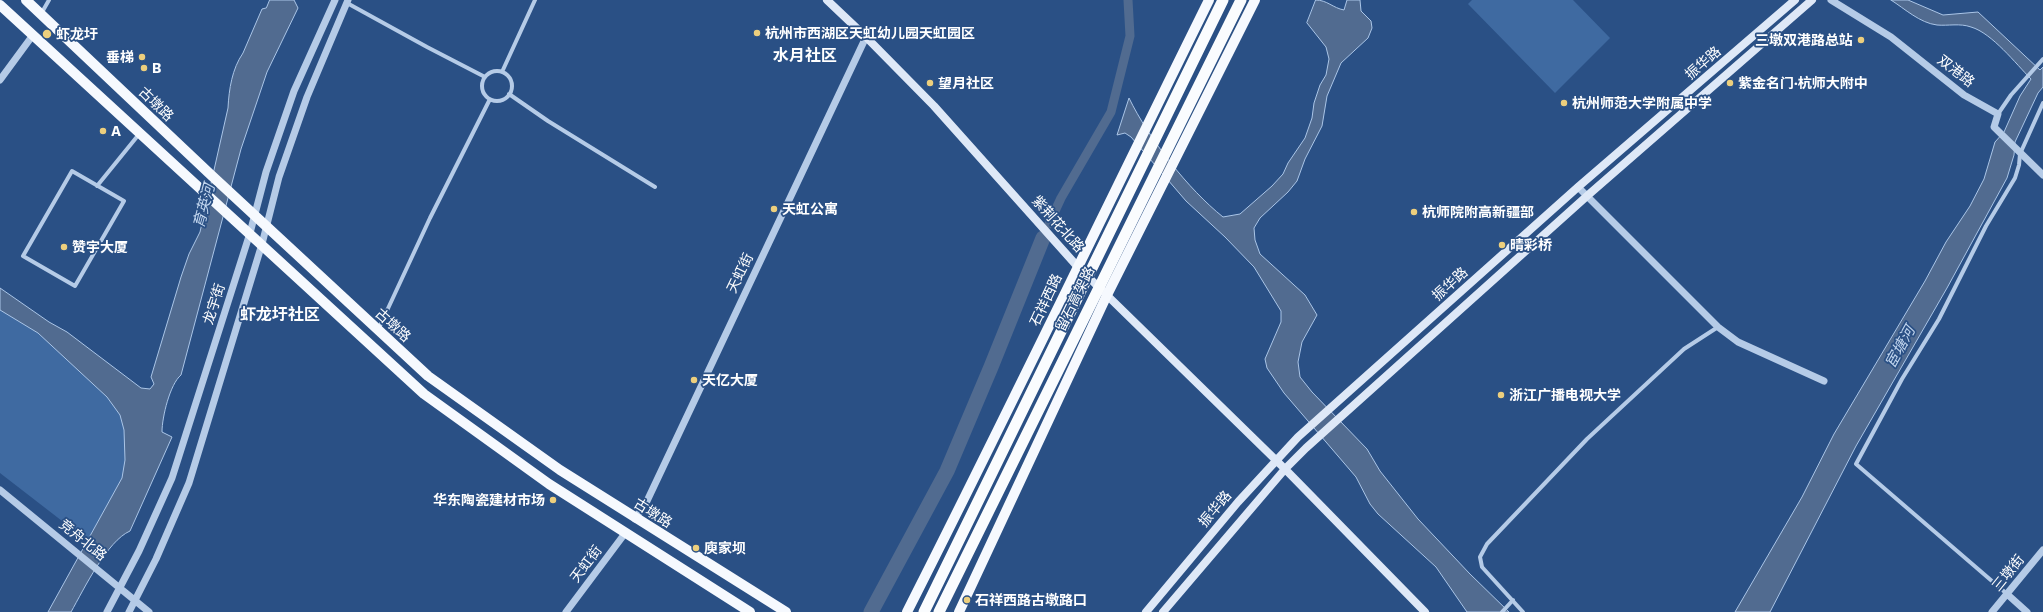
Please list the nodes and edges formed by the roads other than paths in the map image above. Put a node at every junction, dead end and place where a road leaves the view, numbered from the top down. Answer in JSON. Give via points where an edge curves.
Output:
{"nodes":[{"id":1,"x":26,"y":0,"type":"edge"},
{"id":2,"x":49,"y":0,"type":"edge"},
{"id":3,"x":335,"y":0,"type":"edge"},
{"id":4,"x":535,"y":0,"type":"edge"},
{"id":5,"x":827,"y":0,"type":"edge"},
{"id":6,"x":1209,"y":0,"type":"edge"},
{"id":7,"x":1223,"y":0,"type":"edge"},
{"id":8,"x":1241,"y":0,"type":"edge"},
{"id":9,"x":1255,"y":0,"type":"edge"},
{"id":10,"x":1796,"y":0,"type":"edge"},
{"id":11,"x":1812,"y":0,"type":"edge"},
{"id":12,"x":1831,"y":0,"type":"edge"},
{"id":13,"x":347,"y":1,"type":"edge"},
{"id":14,"x":0,"y":5,"type":"edge"},
{"id":15,"x":41,"y":14,"type":"junction"},
{"id":16,"x":33,"y":35,"type":"junction"},
{"id":17,"x":866,"y":37,"type":"junction"},
{"id":18,"x":2043,"y":59,"type":"edge"},
{"id":19,"x":502,"y":72,"type":"junction"},
{"id":20,"x":485,"y":77,"type":"junction"},
{"id":21,"x":0,"y":80,"type":"edge"},
{"id":22,"x":509,"y":94,"type":"junction"},
{"id":23,"x":490,"y":99,"type":"junction"},
{"id":24,"x":2043,"y":103,"type":"edge"},
{"id":25,"x":1998,"y":114,"type":"junction"},
{"id":26,"x":140,"y":133,"type":"junction"},
{"id":27,"x":2019,"y":153,"type":"junction"},
{"id":28,"x":2043,"y":175,"type":"edge"},
{"id":29,"x":97,"y":186,"type":"junction"},
{"id":30,"x":655,"y":187,"type":"dead end"},
{"id":31,"x":1578,"y":187,"type":"junction"},
{"id":32,"x":1587,"y":196,"type":"junction"},
{"id":33,"x":254,"y":214,"type":"junction"},
{"id":34,"x":266,"y":225,"type":"junction"},
{"id":35,"x":250,"y":233,"type":"junction"},
{"id":36,"x":262,"y":244,"type":"junction"},
{"id":37,"x":1077,"y":266,"type":"junction"},
{"id":38,"x":1107,"y":295,"type":"junction"},
{"id":39,"x":1718,"y":327,"type":"junction"},
{"id":40,"x":378,"y":330,"type":"junction"},
{"id":41,"x":1824,"y":381,"type":"dead end"},
{"id":42,"x":1275,"y":460,"type":"junction"},
{"id":43,"x":1285,"y":469,"type":"junction"},
{"id":44,"x":0,"y":490,"type":"edge"},
{"id":45,"x":635,"y":519,"type":"junction"},
{"id":46,"x":626,"y":532,"type":"junction"},
{"id":47,"x":2043,"y":550,"type":"edge"},
{"id":48,"x":120,"y":588,"type":"junction"},
{"id":49,"x":2007,"y":594,"type":"junction"},
{"id":50,"x":135,"y":600,"type":"junction"},
{"id":51,"x":1513,"y":600,"type":"junction"},
{"id":52,"x":107,"y":612,"type":"edge"},
{"id":53,"x":129,"y":612,"type":"edge"},
{"id":54,"x":149,"y":612,"type":"edge"},
{"id":55,"x":566,"y":612,"type":"edge"},
{"id":56,"x":750,"y":612,"type":"edge"},
{"id":57,"x":786,"y":612,"type":"edge"},
{"id":58,"x":907,"y":612,"type":"edge"},
{"id":59,"x":924,"y":612,"type":"edge"},
{"id":60,"x":939,"y":612,"type":"edge"},
{"id":61,"x":959,"y":612,"type":"edge"},
{"id":62,"x":1146,"y":612,"type":"edge"},
{"id":63,"x":1163,"y":612,"type":"edge"},
{"id":64,"x":1425,"y":612,"type":"edge"},
{"id":65,"x":1502,"y":612,"type":"edge"},
{"id":66,"x":1523,"y":612,"type":"edge"},
{"id":67,"x":1992,"y":612,"type":"edge"},
{"id":68,"x":2027,"y":612,"type":"edge"}],
"edges":[{"from":1,"to":15,"type":"main road","name":"古墩路"},
{"from":2,"to":15,"type":"street"},
{"from":3,"to":33,"type":"street","name":"龙宇街","via":[[294,91]]},
{"from":4,"to":19,"type":"street"},
{"from":5,"to":17,"type":"main road","name":"紫荆花北路"},
{"from":6,"to":37,"type":"main road","name":"石祥西路"},
{"from":7,"to":59,"type":"highway","name":"留石高架路"},
{"from":8,"to":60,"type":"highway","name":"留石高架路"},
{"from":9,"to":38,"type":"main road"},
{"from":10,"to":31,"type":"main road","name":"振华路"},
{"from":11,"to":32,"type":"main road","name":"振华路"},
{"from":12,"to":25,"type":"street","name":"双港路","via":[[1891,37],[1964,95]]},
{"from":13,"to":20,"type":"street"},
{"from":13,"to":34,"type":"street","name":"龙宇街","via":[[307,97],[279,177]]},
{"from":14,"to":16,"type":"main road"},
{"from":15,"to":33,"type":"main road","name":"古墩路"},
{"from":16,"to":21,"type":"street"},
{"from":16,"to":26,"type":"main road"},
{"from":17,"to":37,"type":"main road","name":"紫荆花北路","via":[[934,106]]},
{"from":17,"to":45,"type":"street","name":"天虹街","via":[[647,501]]},
{"from":18,"to":25,"type":"street"},
{"from":19,"to":20,"type":"street","via":[[493,72]]},
{"from":19,"to":22,"type":"street","via":[[511,82]]},
{"from":20,"to":23,"type":"street","via":[[483,91]]},
{"from":22,"to":23,"type":"street","via":[[502,99]]},
{"from":22,"to":30,"type":"street"},
{"from":23,"to":40,"type":"street","via":[[430,218]]},
{"from":24,"to":27,"type":"street"},
{"from":25,"to":27,"type":"street","via":[[1994,127]]},
{"from":26,"to":29,"type":"street"},
{"from":26,"to":35,"type":"main road"},
{"from":27,"to":28,"type":"street"},
{"from":27,"to":49,"type":"street","via":[[2015,178],[1986,226],[1939,319],[1902,379],[1856,464]]},
{"from":29,"to":29,"type":"street","via":[[72,171],[23,256],[75,286],[124,201]]},
{"from":31,"to":32,"type":"street"},
{"from":31,"to":42,"type":"main road","name":"振华路"},
{"from":32,"to":39,"type":"street"},
{"from":32,"to":43,"type":"main road","name":"振华路"},
{"from":33,"to":34,"type":"main road","name":"古墩路"},
{"from":33,"to":35,"type":"street","name":"龙宇街"},
{"from":34,"to":36,"type":"street","name":"龙宇街"},
{"from":34,"to":40,"type":"main road","name":"古墩路"},
{"from":35,"to":36,"type":"main road"},
{"from":35,"to":48,"type":"street","name":"龙宇街","via":[[172,478]]},
{"from":36,"to":46,"type":"main road","via":[[424,394],[550,484]]},
{"from":36,"to":50,"type":"street","name":"龙宇街","via":[[189,483]]},
{"from":37,"to":38,"type":"main road","name":"紫荆花北路"},
{"from":37,"to":58,"type":"main road","name":"石祥西路","via":[[1008,413]]},
{"from":38,"to":42,"type":"main road","name":"紫荆花北路"},
{"from":38,"to":61,"type":"main road"},
{"from":39,"to":41,"type":"street","via":[[1738,342]]},
{"from":39,"to":51,"type":"street","via":[[1684,349],[1587,438],[1486,544],[1480,557],[1482,567]]},
{"from":40,"to":45,"type":"main road","name":"古墩路","via":[[428,376],[530,449]]},
{"from":42,"to":43,"type":"main road","name":"紫荆花北路"},
{"from":42,"to":62,"type":"main road","name":"振华路"},
{"from":43,"to":63,"type":"main road","name":"振华路"},
{"from":43,"to":64,"type":"main road","name":"紫荆花北路"},
{"from":44,"to":48,"type":"street","name":"竞舟北路"},
{"from":45,"to":57,"type":"main road","name":"古墩路"},
{"from":46,"to":55,"type":"street","name":"天虹街"},
{"from":46,"to":56,"type":"main road"},
{"from":47,"to":49,"type":"street","name":"三墩街"},
{"from":48,"to":50,"type":"street","name":"竞舟北路"},
{"from":48,"to":52,"type":"street","name":"龙宇街"},
{"from":49,"to":67,"type":"street","name":"三墩街"},
{"from":49,"to":68,"type":"street"},
{"from":50,"to":53,"type":"street","name":"龙宇街"},
{"from":50,"to":54,"type":"street","name":"竞舟北路"},
{"from":51,"to":65,"type":"street"},
{"from":51,"to":66,"type":"street"}]}
